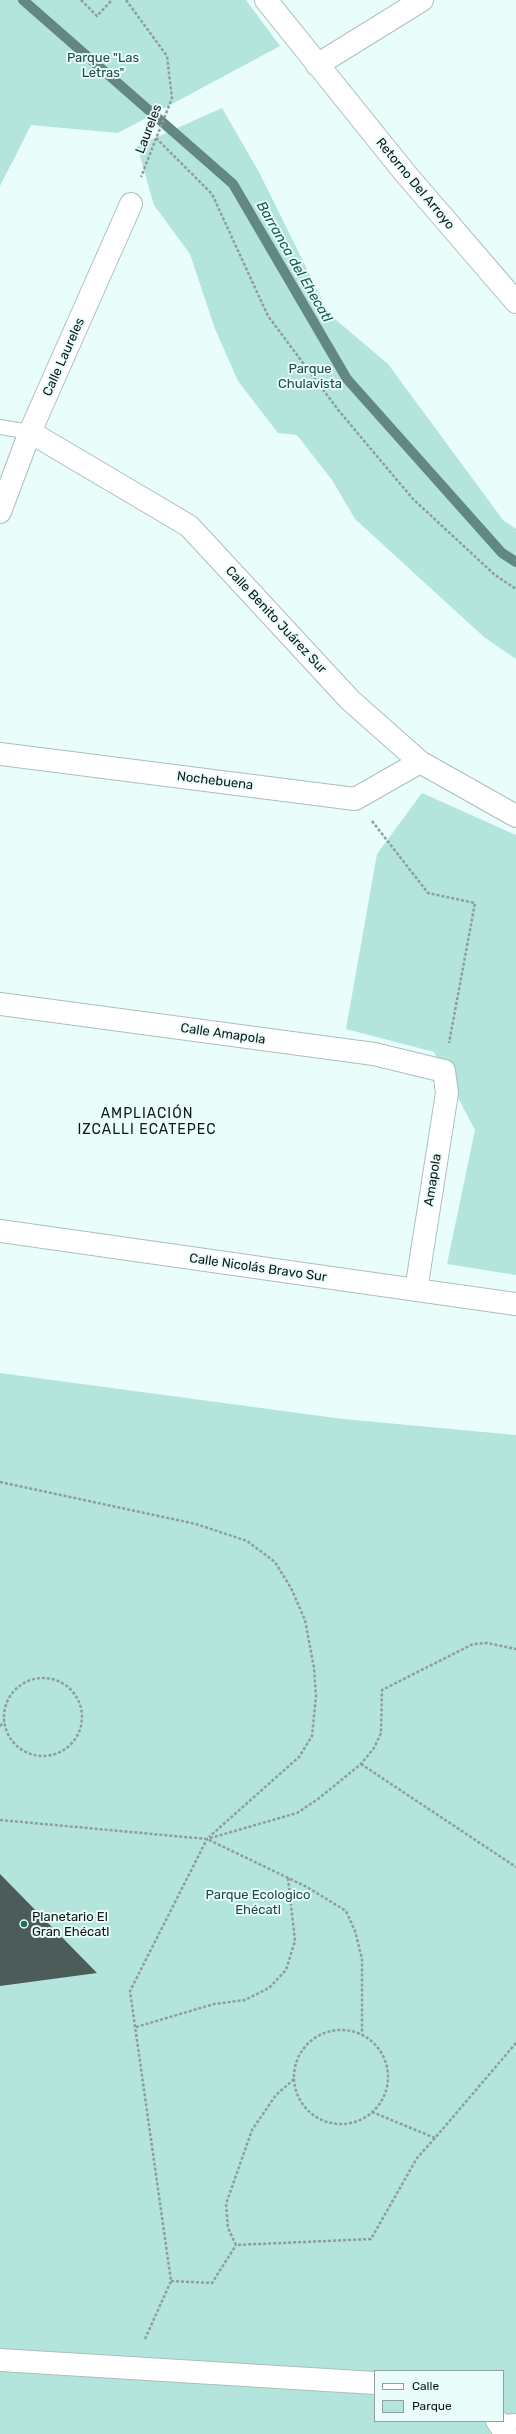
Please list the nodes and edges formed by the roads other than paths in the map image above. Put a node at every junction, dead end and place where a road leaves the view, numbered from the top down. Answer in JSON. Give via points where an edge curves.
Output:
{"nodes":[{"id":1,"x":266,"y":0,"type":"edge"},
{"id":2,"x":422,"y":0,"type":"edge"},
{"id":3,"x":317,"y":64,"type":"junction"},
{"id":4,"x":131,"y":204,"type":"road end"},
{"id":5,"x":516,"y":302,"type":"edge"},
{"id":6,"x":0,"y":427,"type":"edge"},
{"id":7,"x":30,"y":432,"type":"junction"},
{"id":8,"x":0,"y":512,"type":"edge"},
{"id":9,"x":0,"y":754,"type":"edge"},
{"id":10,"x":420,"y":762,"type":"junction"},
{"id":11,"x":516,"y":816,"type":"edge"},
{"id":12,"x":0,"y":1004,"type":"edge"},
{"id":13,"x":444,"y":1070,"type":"joint"},
{"id":14,"x":0,"y":1231,"type":"edge"},
{"id":15,"x":416,"y":1290,"type":"junction"},
{"id":16,"x":516,"y":1304,"type":"edge"},
{"id":17,"x":0,"y":2360,"type":"edge"},
{"id":18,"x":374,"y":2384,"type":"edge"}],
"edges":[{"from":1,"to":3,"type":"street","name":"Retorno Del Arroyo"},
{"from":2,"to":3,"type":"street"},
{"from":3,"to":5,"type":"street","name":"Retorno Del Arroyo","via":[[405,173]]},
{"from":4,"to":7,"type":"street","name":"Calle Laureles"},
{"from":6,"to":7,"type":"lane"},
{"from":7,"to":8,"type":"street","name":"Calle Laureles"},
{"from":7,"to":10,"type":"street","name":"Calle Benito Juárez Sur","via":[[189,526],[350,700]]},
{"from":9,"to":10,"type":"street","name":"Nochebuena","via":[[356,799]]},
{"from":10,"to":11,"type":"street","name":"Calle Benito Juárez Sur"},
{"from":12,"to":13,"type":"street","name":"Calle Amapola","via":[[374,1054]]},
{"from":13,"to":15,"type":"street","name":"Amapola","via":[[447,1094]]},
{"from":14,"to":15,"type":"street","name":"Calle Nicolás Bravo Sur"},
{"from":15,"to":16,"type":"street","name":"Calle Nicolás Bravo Sur"},
{"from":17,"to":18,"type":"street"}]}
